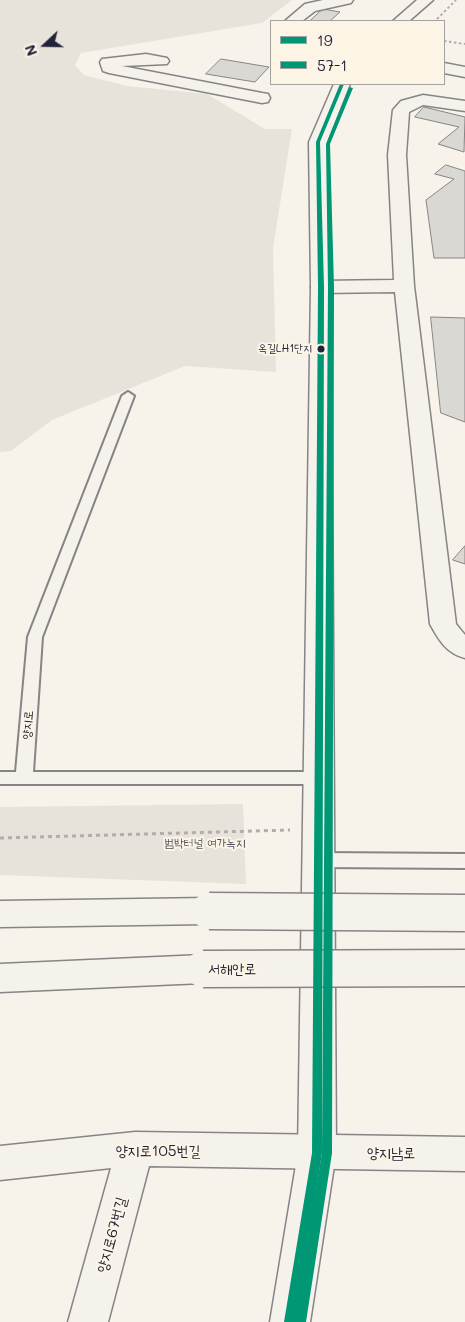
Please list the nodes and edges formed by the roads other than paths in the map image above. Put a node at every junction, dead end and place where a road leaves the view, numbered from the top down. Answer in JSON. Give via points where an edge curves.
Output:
{"nodes":[{"id":1,"x":346,"y":0,"type":"edge"},
{"id":2,"x":426,"y":0,"type":"edge"},
{"id":3,"x":295,"y":20,"type":"edge"},
{"id":4,"x":401,"y":20,"type":"edge"},
{"id":5,"x":160,"y":61,"type":"dead end"},
{"id":6,"x":445,"y":68,"type":"edge"},
{"id":7,"x":465,"y":72,"type":"edge"},
{"id":8,"x":270,"y":84,"type":"edge"},
{"id":9,"x":341,"y":85,"type":"edge"},
{"id":10,"x":262,"y":98,"type":"junction"},
{"id":11,"x":465,"y":106,"type":"edge"},
{"id":12,"x":252,"y":114,"type":"dead end"},
{"id":13,"x":404,"y":286,"type":"junction"},
{"id":14,"x":321,"y":287,"type":"junction"},
{"id":15,"x":128,"y":396,"type":"dead end"},
{"id":16,"x":465,"y":649,"type":"edge"},
{"id":17,"x":0,"y":778,"type":"edge"},
{"id":18,"x":24,"y":778,"type":"junction"},
{"id":19,"x":318,"y":778,"type":"junction"},
{"id":20,"x":318,"y":860,"type":"junction"},
{"id":21,"x":465,"y":861,"type":"edge"},
{"id":22,"x":465,"y":913,"type":"edge"},
{"id":23,"x":0,"y":914,"type":"edge"},
{"id":24,"x":465,"y":968,"type":"edge"},
{"id":25,"x":0,"y":978,"type":"edge"},
{"id":26,"x":135,"y":1149,"type":"junction"},
{"id":27,"x":317,"y":1153,"type":"junction"},
{"id":28,"x":465,"y":1154,"type":"edge"},
{"id":29,"x":0,"y":1163,"type":"edge"},
{"id":30,"x":88,"y":1322,"type":"edge"},
{"id":31,"x":290,"y":1322,"type":"edge"}],
"edges":[{"from":1,"to":3,"type":"street","via":[[310,7]]},
{"from":2,"to":4,"type":"street"},
{"from":5,"to":10,"type":"street","via":[[108,62],[109,68]]},
{"from":6,"to":7,"type":"street"},
{"from":8,"to":10,"type":"street"},
{"from":9,"to":14,"type":"street","via":[[318,142]]},
{"from":10,"to":12,"type":"street"},
{"from":11,"to":13,"type":"street","via":[[423,100],[412,102],[401,110],[398,155]]},
{"from":13,"to":14,"type":"street"},
{"from":13,"to":16,"type":"street","via":[[443,624],[451,638]]},
{"from":14,"to":19,"type":"street"},
{"from":15,"to":18,"type":"lane","name":"양지로","via":[[35,637]]},
{"from":17,"to":18,"type":"lane"},
{"from":18,"to":19,"type":"lane"},
{"from":19,"to":20,"type":"street"},
{"from":20,"to":21,"type":"lane"},
{"from":20,"to":27,"type":"street"},
{"from":22,"to":23,"type":"street","bridge":true,"via":[[209,911]]},
{"from":24,"to":25,"type":"street","name":"서해안로","bridge":true,"via":[[203,969]]},
{"from":26,"to":27,"type":"street","name":"양지로105번길"},
{"from":26,"to":29,"type":"street","name":"양지로105번길"},
{"from":26,"to":30,"type":"street","name":"양지로67번길"},
{"from":27,"to":28,"type":"street","name":"양지남로"},
{"from":27,"to":31,"type":"street"}]}
